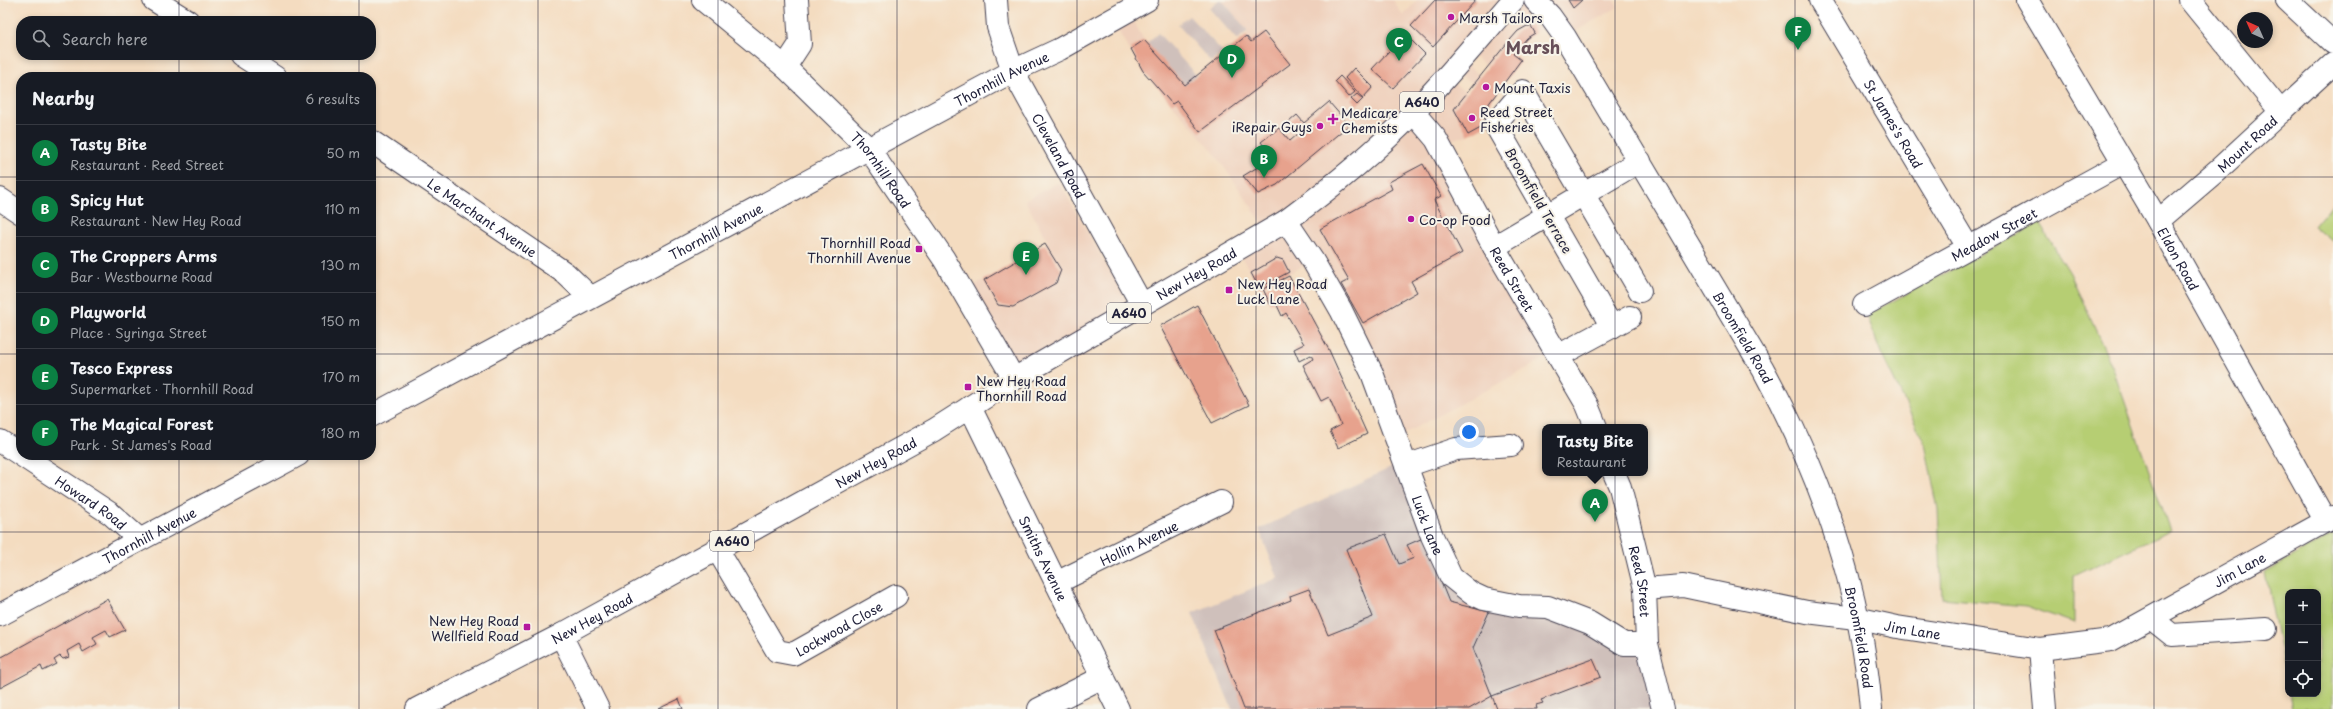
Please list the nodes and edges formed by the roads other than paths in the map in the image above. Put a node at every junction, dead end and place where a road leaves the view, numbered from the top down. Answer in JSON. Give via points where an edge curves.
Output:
{"nodes":[{"id":1,"x":154,"y":0,"type":"edge"},
{"id":2,"x":703,"y":0,"type":"edge"},
{"id":3,"x":797,"y":0,"type":"edge"},
{"id":4,"x":996,"y":0,"type":"edge"},
{"id":5,"x":1147,"y":0,"type":"edge"},
{"id":6,"x":1513,"y":0,"type":"edge"},
{"id":7,"x":1535,"y":0,"type":"edge"},
{"id":8,"x":1820,"y":0,"type":"edge"},
{"id":9,"x":2027,"y":0,"type":"edge"},
{"id":10,"x":2190,"y":0,"type":"edge"},
{"id":11,"x":2287,"y":0,"type":"edge"},
{"id":12,"x":180,"y":16,"type":"edge"},
{"id":13,"x":2333,"y":44,"type":"edge"},
{"id":14,"x":249,"y":60,"type":"edge"},
{"id":15,"x":2333,"y":64,"type":"edge"},
{"id":16,"x":785,"y":67,"type":"junction"},
{"id":17,"x":1013,"y":71,"type":"junction"},
{"id":18,"x":267,"y":72,"type":"edge"},
{"id":19,"x":1413,"y":112,"type":"junction"},
{"id":20,"x":2281,"y":112,"type":"junction"},
{"id":21,"x":376,"y":144,"type":"edge"},
{"id":22,"x":869,"y":149,"type":"junction"},
{"id":23,"x":1640,"y":162,"type":"junction"},
{"id":24,"x":2122,"y":163,"type":"junction"},
{"id":25,"x":1584,"y":194,"type":"junction"},
{"id":26,"x":0,"y":199,"type":"edge"},
{"id":27,"x":16,"y":209,"type":"edge"},
{"id":28,"x":1548,"y":215,"type":"junction"},
{"id":29,"x":1286,"y":221,"type":"junction"},
{"id":30,"x":2158,"y":221,"type":"junction"},
{"id":31,"x":1494,"y":247,"type":"junction"},
{"id":32,"x":1968,"y":247,"type":"junction"},
{"id":33,"x":1640,"y":291,"type":"dead end"},
{"id":34,"x":590,"y":296,"type":"junction"},
{"id":35,"x":1864,"y":304,"type":"dead end"},
{"id":36,"x":1142,"y":305,"type":"junction"},
{"id":37,"x":1558,"y":356,"type":"junction"},
{"id":38,"x":1014,"y":379,"type":"junction"},
{"id":39,"x":970,"y":407,"type":"junction"},
{"id":40,"x":376,"y":413,"type":"edge"},
{"id":41,"x":1595,"y":424,"type":"edge"},
{"id":42,"x":0,"y":441,"type":"edge"},
{"id":43,"x":1511,"y":445,"type":"dead end"},
{"id":44,"x":16,"y":452,"type":"edge"},
{"id":45,"x":29,"y":460,"type":"edge"},
{"id":46,"x":289,"y":460,"type":"edge"},
{"id":47,"x":1406,"y":466,"type":"junction"},
{"id":48,"x":1615,"y":476,"type":"edge"},
{"id":49,"x":1221,"y":502,"type":"dead end"},
{"id":50,"x":2329,"y":518,"type":"edge"},
{"id":51,"x":139,"y":539,"type":"junction"},
{"id":52,"x":717,"y":550,"type":"junction"},
{"id":53,"x":1056,"y":583,"type":"junction"},
{"id":54,"x":1645,"y":590,"type":"junction"},
{"id":55,"x":896,"y":596,"type":"dead end"},
{"id":56,"x":0,"y":615,"type":"edge"},
{"id":57,"x":1856,"y":618,"type":"junction"},
{"id":58,"x":2152,"y":619,"type":"junction"},
{"id":59,"x":2266,"y":629,"type":"dead end"},
{"id":60,"x":561,"y":635,"type":"junction"},
{"id":61,"x":1648,"y":644,"type":"junction"},
{"id":62,"x":2040,"y":649,"type":"junction"},
{"id":63,"x":1103,"y":677,"type":"junction"},
{"id":64,"x":417,"y":709,"type":"edge"},
{"id":65,"x":598,"y":709,"type":"edge"},
{"id":66,"x":1038,"y":709,"type":"edge"},
{"id":67,"x":1118,"y":709,"type":"edge"},
{"id":68,"x":1663,"y":709,"type":"edge"},
{"id":69,"x":1871,"y":709,"type":"edge"},
{"id":70,"x":2045,"y":709,"type":"edge"}],
"edges":[{"from":1,"to":12,"type":"main road"},
{"from":2,"to":16,"type":"main road","name":"Thornhill Road"},
{"from":3,"to":16,"type":"main road","via":[[800,44]]},
{"from":4,"to":17,"type":"main road","name":"Cleveland Road","via":[[998,27]]},
{"from":5,"to":17,"type":"main road","name":"Thornhill Avenue","via":[[1060,49]]},
{"from":6,"to":19,"type":"main road","number":"A640"},
{"from":7,"to":23,"type":"main road","name":"Broomfield Road","via":[[1566,37]]},
{"from":8,"to":32,"type":"main road","name":"St James's Road"},
{"from":9,"to":24,"type":"main road","name":"Eldon Road"},
{"from":10,"to":20,"type":"main road"},
{"from":11,"to":13,"type":"main road"},
{"from":14,"to":18,"type":"main road"},
{"from":15,"to":20,"type":"main road","name":"Mount Road"},
{"from":16,"to":22,"type":"main road","name":"Thornhill Road"},
{"from":17,"to":22,"type":"main road","name":"Thornhill Avenue"},
{"from":17,"to":36,"type":"main road","name":"Cleveland Road"},
{"from":19,"to":29,"type":"main road","name":"New Hey Road","number":"A640","via":[[1381,144],[1322,195]]},
{"from":19,"to":31,"type":"main road","name":"Reed Street","via":[[1436,139]]},
{"from":20,"to":30,"type":"main road","name":"Mount Road"},
{"from":21,"to":34,"type":"main road","name":"Le Marchant Avenue","via":[[565,273]]},
{"from":22,"to":34,"type":"main road","name":"Thornhill Avenue"},
{"from":22,"to":38,"type":"main road","name":"Thornhill Road","via":[[944,259]]},
{"from":23,"to":25,"type":"main road"},
{"from":23,"to":57,"type":"main road","name":"Broomfield Road","via":[[1759,362],[1792,423],[1821,489],[1840,546]]},
{"from":24,"to":30,"type":"main road","name":"Eldon Road"},
{"from":24,"to":32,"type":"main road","name":"Meadow Street"},
{"from":25,"to":28,"type":"main road"},
{"from":25,"to":28,"type":"main road","name":"Broomfield Terrace","via":[[1523,91],[1495,124]]},
{"from":25,"to":33,"type":"main road","name":"Broomfield Terrace"},
{"from":26,"to":27,"type":"main road"},
{"from":28,"to":31,"type":"main road"},
{"from":28,"to":37,"type":"main road","name":"Broomfield Terrace","via":[[1621,322]]},
{"from":29,"to":36,"type":"main road","name":"New Hey Road","number":"A640"},
{"from":29,"to":47,"type":"main road","name":"Luck Lane","via":[[1341,310],[1372,374]]},
{"from":30,"to":50,"type":"main road","name":"Eldon Road"},
{"from":31,"to":37,"type":"main road","name":"Reed Street"},
{"from":32,"to":35,"type":"main road","name":"Meadow Street"},
{"from":34,"to":40,"type":"main road","name":"Thornhill Avenue"},
{"from":36,"to":38,"type":"main road","name":"New Hey Road","number":"A640"},
{"from":37,"to":41,"type":"main road","name":"Reed Street","via":[[1587,405]]},
{"from":38,"to":39,"type":"main road","name":"New Hey Road","number":"A640"},
{"from":39,"to":52,"type":"main road","name":"New Hey Road","number":"A640","via":[[934,430]]},
{"from":39,"to":53,"type":"main road","name":"Smiths Avenue"},
{"from":42,"to":44,"type":"main road","name":"Howard Road"},
{"from":43,"to":47,"type":"main road","via":[[1456,449]]},
{"from":45,"to":51,"type":"main road","name":"Howard Road","via":[[111,514]]},
{"from":46,"to":51,"type":"main road","name":"Thornhill Avenue"},
{"from":47,"to":61,"type":"main road","name":"Luck Lane","via":[[1432,536],[1451,577],[1471,593],[1484,599],[1519,606],[1548,607],[1590,623],[1624,644]]},
{"from":48,"to":54,"type":"main road","name":"Reed Street"},
{"from":49,"to":53,"type":"main road","name":"Hollin Avenue"},
{"from":50,"to":58,"type":"main road","name":"Jim Lane"},
{"from":51,"to":56,"type":"main road","name":"Thornhill Avenue"},
{"from":52,"to":55,"type":"main road","name":"Lockwood Close","via":[[777,650],[793,654]]},
{"from":52,"to":60,"type":"main road","name":"New Hey Road","number":"A640"},
{"from":53,"to":63,"type":"main road","name":"Smiths Avenue"},
{"from":54,"to":57,"type":"main road","name":"Jim Lane","via":[[1683,586],[1807,612]]},
{"from":54,"to":61,"type":"main road","name":"Reed Street"},
{"from":57,"to":62,"type":"main road","name":"Jim Lane","via":[[1897,627]]},
{"from":57,"to":69,"type":"main road","name":"Broomfield Road","via":[[1868,672]]},
{"from":58,"to":59,"type":"main road","via":[[2172,635]]},
{"from":58,"to":62,"type":"main road","name":"Jim Lane","via":[[2111,640]]},
{"from":60,"to":64,"type":"main road","name":"New Hey Road","number":"A640"},
{"from":60,"to":65,"type":"main road"},
{"from":61,"to":68,"type":"main road"},
{"from":62,"to":70,"type":"main road"},
{"from":63,"to":66,"type":"main road"},
{"from":63,"to":67,"type":"main road","name":"Smiths Avenue"}]}
